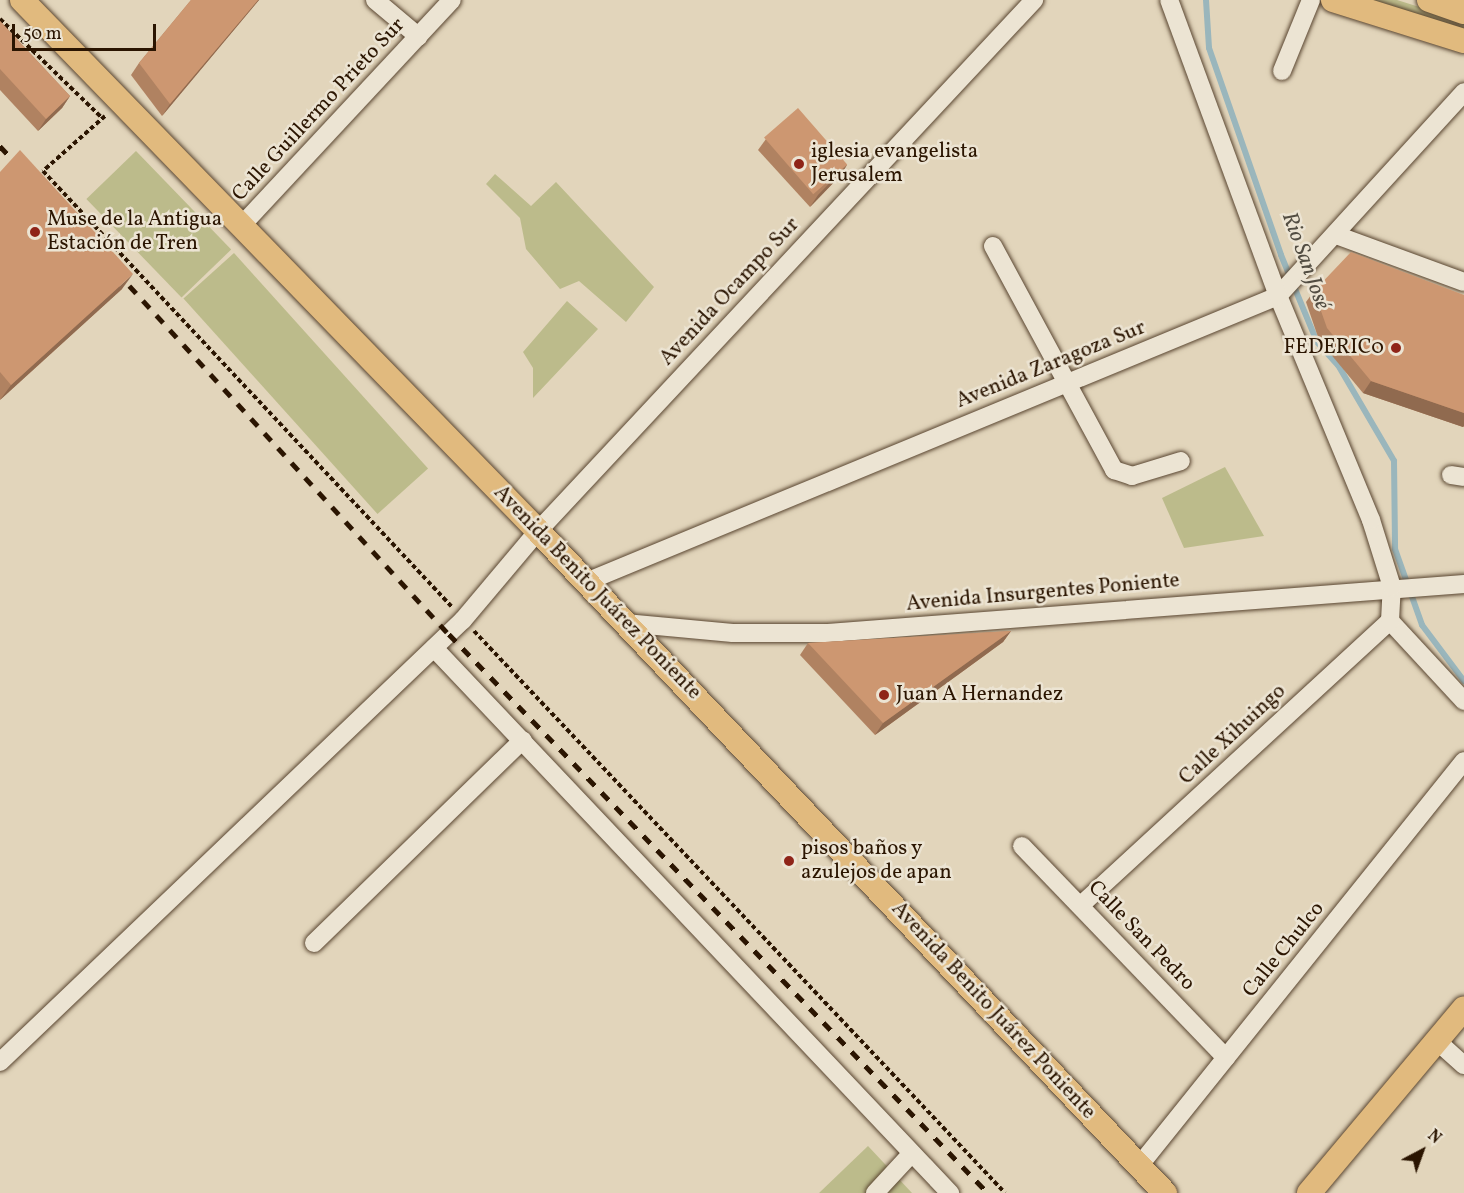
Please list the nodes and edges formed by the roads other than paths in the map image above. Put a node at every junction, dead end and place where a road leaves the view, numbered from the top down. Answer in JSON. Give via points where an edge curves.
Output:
{"nodes":[{"id":1,"x":22,"y":0,"type":"edge"},
{"id":2,"x":375,"y":0,"type":"edge"},
{"id":3,"x":452,"y":0,"type":"edge"},
{"id":4,"x":1034,"y":0,"type":"edge"},
{"id":5,"x":1169,"y":0,"type":"edge"},
{"id":6,"x":1311,"y":0,"type":"edge"},
{"id":7,"x":1333,"y":0,"type":"edge"},
{"id":8,"x":1429,"y":0,"type":"edge"},
{"id":9,"x":1464,"y":12,"type":"edge"},
{"id":10,"x":419,"y":37,"type":"junction"},
{"id":11,"x":1464,"y":41,"type":"edge"},
{"id":12,"x":1282,"y":71,"type":"dead end"},
{"id":13,"x":1464,"y":92,"type":"edge"},
{"id":14,"x":243,"y":224,"type":"junction"},
{"id":15,"x":1336,"y":235,"type":"junction"},
{"id":16,"x":993,"y":246,"type":"dead end"},
{"id":17,"x":1464,"y":282,"type":"edge"},
{"id":18,"x":1283,"y":291,"type":"junction"},
{"id":19,"x":1068,"y":383,"type":"junction"},
{"id":20,"x":1181,"y":461,"type":"dead end"},
{"id":21,"x":538,"y":531,"type":"junction"},
{"id":22,"x":586,"y":582,"type":"junction"},
{"id":23,"x":1464,"y":584,"type":"edge"},
{"id":24,"x":1396,"y":587,"type":"junction"},
{"id":25,"x":1390,"y":621,"type":"junction"},
{"id":26,"x":625,"y":623,"type":"junction"},
{"id":27,"x":434,"y":648,"type":"junction"},
{"id":28,"x":1464,"y":702,"type":"edge"},
{"id":29,"x":523,"y":740,"type":"junction"},
{"id":30,"x":1464,"y":761,"type":"edge"},
{"id":31,"x":1022,"y":846,"type":"dead end"},
{"id":32,"x":1081,"y":905,"type":"junction"},
{"id":33,"x":314,"y":943,"type":"dead end"},
{"id":34,"x":1464,"y":1008,"type":"edge"},
{"id":35,"x":1437,"y":1041,"type":"junction"},
{"id":36,"x":1226,"y":1058,"type":"junction"},
{"id":37,"x":0,"y":1062,"type":"edge"},
{"id":38,"x":1464,"y":1065,"type":"edge"},
{"id":39,"x":912,"y":1153,"type":"junction"},
{"id":40,"x":1139,"y":1166,"type":"junction"},
{"id":41,"x":875,"y":1193,"type":"edge"},
{"id":42,"x":950,"y":1193,"type":"edge"},
{"id":43,"x":1165,"y":1193,"type":"edge"},
{"id":44,"x":1309,"y":1193,"type":"edge"}],
"edges":[{"from":1,"to":14,"type":"main road","name":"Avenida Benito Juárez Poniente"},
{"from":2,"to":10,"type":"street"},
{"from":3,"to":10,"type":"street","name":"Calle Guillermo Prieto Sur"},
{"from":4,"to":21,"type":"street","name":"Avenida Ocampo Sur"},
{"from":5,"to":18,"type":"street"},
{"from":6,"to":12,"type":"street"},
{"from":7,"to":11,"type":"main road"},
{"from":8,"to":9,"type":"main road"},
{"from":10,"to":14,"type":"street","name":"Calle Guillermo Prieto Sur"},
{"from":13,"to":15,"type":"street","name":"Avenida Zaragoza Sur"},
{"from":14,"to":21,"type":"main road","name":"Avenida Benito Juárez Poniente"},
{"from":15,"to":17,"type":"street"},
{"from":15,"to":18,"type":"street","name":"Avenida Zaragoza Sur"},
{"from":16,"to":19,"type":"street"},
{"from":18,"to":19,"type":"street","name":"Avenida Zaragoza Sur"},
{"from":18,"to":24,"type":"street"},
{"from":19,"to":20,"type":"street","via":[[1114,470],[1132,476]]},
{"from":19,"to":22,"type":"street","name":"Avenida Zaragoza Sur"},
{"from":21,"to":22,"type":"main road","name":"Avenida Benito Juárez Poniente"},
{"from":21,"to":27,"type":"street","name":"Avenida Ocampo Sur","via":[[464,620]]},
{"from":22,"to":26,"type":"main road","name":"Avenida Benito Juárez Poniente"},
{"from":23,"to":24,"type":"street","name":"Avenida Insurgentes Poniente"},
{"from":24,"to":25,"type":"street"},
{"from":24,"to":26,"type":"street","name":"Avenida Insurgentes Poniente","via":[[828,633],[733,633]]},
{"from":25,"to":28,"type":"street"},
{"from":25,"to":32,"type":"street","name":"Calle Xihuingo"},
{"from":26,"to":40,"type":"main road","name":"Avenida Benito Juárez Poniente"},
{"from":27,"to":29,"type":"street"},
{"from":27,"to":37,"type":"street","name":"Avenida Ocampo Sur"},
{"from":29,"to":33,"type":"street"},
{"from":29,"to":39,"type":"street"},
{"from":30,"to":36,"type":"street","name":"Calle Chulco"},
{"from":31,"to":32,"type":"street","name":"Calle San Pedro"},
{"from":32,"to":36,"type":"street","name":"Calle San Pedro"},
{"from":34,"to":35,"type":"main road"},
{"from":35,"to":38,"type":"street"},
{"from":35,"to":44,"type":"main road"},
{"from":36,"to":40,"type":"street","name":"Calle Chulco"},
{"from":39,"to":41,"type":"street"},
{"from":39,"to":42,"type":"street"},
{"from":40,"to":43,"type":"main road","name":"Avenida Benito Juárez Poniente"}]}
